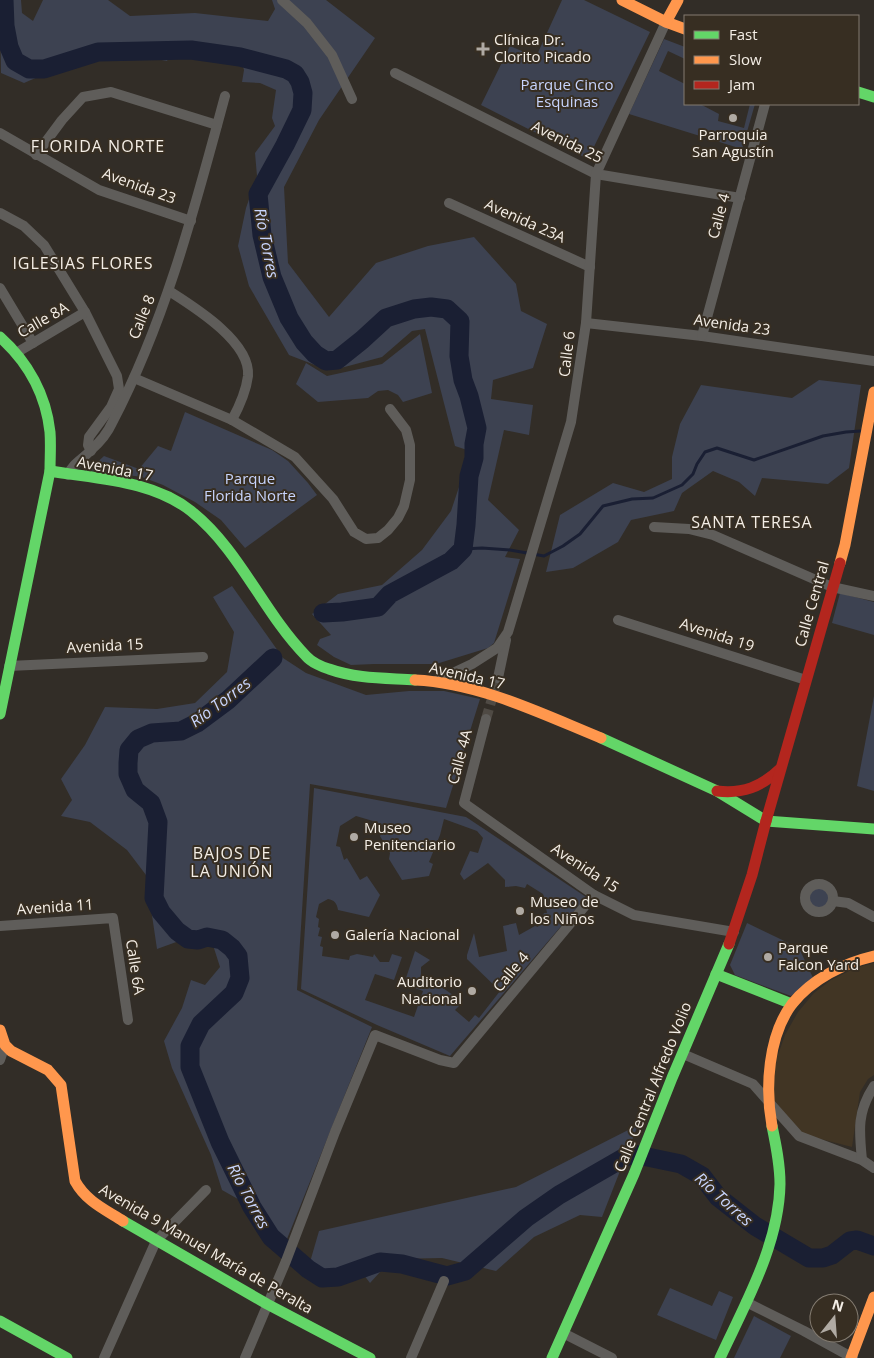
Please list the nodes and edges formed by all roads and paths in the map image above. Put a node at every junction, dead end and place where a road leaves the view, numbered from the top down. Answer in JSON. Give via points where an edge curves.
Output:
{"nodes":[{"id":1,"x":282,"y":0,"type":"edge"},
{"id":2,"x":622,"y":0,"type":"edge"},
{"id":3,"x":678,"y":0,"type":"edge"},
{"id":4,"x":666,"y":22,"type":"junction"},
{"id":5,"x":684,"y":29,"type":"edge"},
{"id":6,"x":394,"y":73,"type":"dead end"},
{"id":7,"x":859,"y":92,"type":"edge"},
{"id":8,"x":225,"y":96,"type":"dead end"},
{"id":9,"x":874,"y":97,"type":"edge"},
{"id":10,"x":352,"y":99,"type":"dead end"},
{"id":11,"x":764,"y":105,"type":"edge"},
{"id":12,"x":217,"y":125,"type":"junction"},
{"id":13,"x":0,"y":133,"type":"edge"},
{"id":14,"x":36,"y":155,"type":"junction"},
{"id":15,"x":596,"y":174,"type":"junction"},
{"id":16,"x":740,"y":198,"type":"junction"},
{"id":17,"x":449,"y":203,"type":"dead end"},
{"id":18,"x":0,"y":213,"type":"edge"},
{"id":19,"x":191,"y":221,"type":"junction"},
{"id":20,"x":590,"y":267,"type":"junction"},
{"id":21,"x":0,"y":288,"type":"edge"},
{"id":22,"x":169,"y":291,"type":"junction"},
{"id":23,"x":85,"y":312,"type":"junction"},
{"id":24,"x":586,"y":323,"type":"junction"},
{"id":25,"x":0,"y":336,"type":"edge"},
{"id":26,"x":702,"y":336,"type":"junction"},
{"id":27,"x":33,"y":343,"type":"junction"},
{"id":28,"x":16,"y":353,"type":"junction"},
{"id":29,"x":874,"y":361,"type":"edge"},
{"id":30,"x":134,"y":378,"type":"junction"},
{"id":31,"x":874,"y":392,"type":"edge"},
{"id":32,"x":390,"y":409,"type":"dead end"},
{"id":33,"x":232,"y":420,"type":"junction"},
{"id":34,"x":91,"y":451,"type":"junction"},
{"id":35,"x":50,"y":471,"type":"junction"},
{"id":36,"x":68,"y":474,"type":"junction"},
{"id":37,"x":654,"y":527,"type":"dead end"},
{"id":38,"x":832,"y":587,"type":"junction"},
{"id":39,"x":874,"y":596,"type":"edge"},
{"id":40,"x":618,"y":620,"type":"dead end"},
{"id":41,"x":508,"y":632,"type":"junction"},
{"id":42,"x":203,"y":657,"type":"dead end"},
{"id":43,"x":9,"y":666,"type":"junction"},
{"id":44,"x":498,"y":678,"type":"tunnel mouth"},
{"id":45,"x":806,"y":680,"type":"junction"},
{"id":46,"x":436,"y":681,"type":"junction"},
{"id":47,"x":0,"y":714,"type":"edge"},
{"id":48,"x":486,"y":719,"type":"tunnel mouth"},
{"id":49,"x":780,"y":769,"type":"junction"},
{"id":50,"x":717,"y":791,"type":"junction"},
{"id":51,"x":464,"y":803,"type":"joint"},
{"id":52,"x":766,"y":821,"type":"junction"},
{"id":53,"x":874,"y":829,"type":"edge"},
{"id":54,"x":594,"y":895,"type":"junction"},
{"id":55,"x":833,"y":901,"type":"dead end"},
{"id":56,"x":874,"y":917,"type":"edge"},
{"id":57,"x":113,"y":918,"type":"joint"},
{"id":58,"x":0,"y":926,"type":"edge"},
{"id":59,"x":734,"y":932,"type":"junction"},
{"id":60,"x":874,"y":956,"type":"edge"},
{"id":61,"x":716,"y":974,"type":"junction"},
{"id":62,"x":792,"y":1004,"type":"junction"},
{"id":63,"x":128,"y":1020,"type":"dead end"},
{"id":64,"x":0,"y":1030,"type":"edge"},
{"id":65,"x":5,"y":1045,"type":"junction"},
{"id":66,"x":683,"y":1054,"type":"junction"},
{"id":67,"x":0,"y":1060,"type":"edge"},
{"id":68,"x":874,"y":1086,"type":"edge"},
{"id":69,"x":768,"y":1100,"type":"junction"},
{"id":70,"x":874,"y":1158,"type":"edge"},
{"id":71,"x":862,"y":1160,"type":"junction"},
{"id":72,"x":874,"y":1168,"type":"edge"},
{"id":73,"x":206,"y":1190,"type":"dead end"},
{"id":74,"x":156,"y":1241,"type":"junction"},
{"id":75,"x":444,"y":1281,"type":"dead end"},
{"id":76,"x":874,"y":1297,"type":"edge"},
{"id":77,"x":746,"y":1302,"type":"junction"},
{"id":78,"x":267,"y":1304,"type":"junction"},
{"id":79,"x":0,"y":1321,"type":"edge"},
{"id":80,"x":563,"y":1333,"type":"junction"},
{"id":81,"x":67,"y":1358,"type":"edge"},
{"id":82,"x":104,"y":1358,"type":"edge"},
{"id":83,"x":245,"y":1358,"type":"edge"},
{"id":84,"x":370,"y":1358,"type":"edge"},
{"id":85,"x":411,"y":1358,"type":"edge"},
{"id":86,"x":552,"y":1358,"type":"edge"},
{"id":87,"x":612,"y":1358,"type":"edge"},
{"id":88,"x":720,"y":1358,"type":"edge"},
{"id":89,"x":852,"y":1358,"type":"edge"}],
"edges":[{"from":1,"to":10,"type":"street","via":[[307,23],[332,55]]},
{"from":2,"to":4,"type":"street"},
{"from":3,"to":4,"type":"street","name":"Calle 6"},
{"from":4,"to":5,"type":"street"},
{"from":4,"to":15,"type":"street","name":"Calle 6"},
{"from":6,"to":15,"type":"street","name":"Avenida 25"},
{"from":7,"to":9,"type":"street"},
{"from":8,"to":12,"type":"street","name":"Calle 8"},
{"from":11,"to":16,"type":"street","name":"Calle 4"},
{"from":12,"to":14,"type":"street","via":[[111,92],[83,97]]},
{"from":12,"to":19,"type":"street","name":"Calle 8"},
{"from":13,"to":14,"type":"street","name":"Avenida 23"},
{"from":14,"to":19,"type":"street","name":"Avenida 23","via":[[99,190]]},
{"from":15,"to":16,"type":"street","name":"Avenida 25"},
{"from":15,"to":20,"type":"street","name":"Calle 6"},
{"from":16,"to":26,"type":"street","name":"Calle 4"},
{"from":17,"to":20,"type":"street","name":"Avenida 23A"},
{"from":18,"to":23,"type":"street","via":[[24,226],[44,245]]},
{"from":19,"to":22,"type":"street","name":"Calle 8"},
{"from":20,"to":24,"type":"street","name":"Calle 6"},
{"from":21,"to":27,"type":"street"},
{"from":22,"to":30,"type":"street","name":"Calle 8"},
{"from":22,"to":33,"type":"street","via":[[233,340],[245,357],[248,375],[242,400]]},
{"from":23,"to":27,"type":"street","name":"Calle 8A"},
{"from":23,"to":34,"type":"street","via":[[117,376],[119,389],[111,407],[89,437]]},
{"from":24,"to":26,"type":"street","name":"Avenida 23"},
{"from":24,"to":41,"type":"street","name":"Calle 6","via":[[571,422]]},
{"from":25,"to":28,"type":"street"},
{"from":26,"to":29,"type":"street","name":"Avenida 23"},
{"from":27,"to":28,"type":"street","name":"Calle 8A"},
{"from":28,"to":35,"type":"street","via":[[33,378],[47,413]]},
{"from":30,"to":33,"type":"street"},
{"from":30,"to":34,"type":"street","name":"Calle 8","via":[[111,426]]},
{"from":31,"to":38,"type":"street","name":"Calle Central","via":[[844,545]]},
{"from":32,"to":33,"type":"street","via":[[406,430],[410,446],[410,480],[398,518],[378,538],[366,539],[354,532],[333,500],[295,457]]},
{"from":34,"to":36,"type":"street","name":"Calle 8"},
{"from":35,"to":36,"type":"street","name":"Avenida 17"},
{"from":35,"to":43,"type":"street"},
{"from":36,"to":46,"type":"street","name":"Avenida 17","via":[[140,486],[169,497],[190,510],[212,530],[307,658],[328,669],[354,676]]},
{"from":37,"to":38,"type":"street","via":[[689,529],[713,536]]},
{"from":38,"to":39,"type":"street"},
{"from":38,"to":45,"type":"street","name":"Calle Central"},
{"from":40,"to":45,"type":"street","name":"Avenida 19"},
{"from":41,"to":44,"type":"street"},
{"from":41,"to":46,"type":"street","name":"Calle 6","via":[[498,648]]},
{"from":42,"to":43,"type":"street","name":"Avenida 15"},
{"from":43,"to":47,"type":"street"},
{"from":45,"to":49,"type":"street","name":"Calle Central"},
{"from":46,"to":50,"type":"street","name":"Avenida 17","via":[[500,697],[553,717]]},
{"from":48,"to":51,"type":"street","name":"Calle 4A"},
{"from":49,"to":50,"type":"street","via":[[758,787],[745,792]]},
{"from":49,"to":52,"type":"street","name":"Calle Central"},
{"from":50,"to":52,"type":"street","name":"Avenida 17"},
{"from":51,"to":54,"type":"street","name":"Avenida 15"},
{"from":52,"to":53,"type":"street","name":"Avenida 17"},
{"from":52,"to":59,"type":"street","name":"Calle Central Alfredo Volio"},
{"from":54,"to":59,"type":"street","name":"Avenida 15","via":[[634,915]]},
{"from":54,"to":78,"type":"street","name":"Calle 4","via":[[454,1063],[375,1035]]},
{"from":55,"to":56,"type":"street","via":[[848,903]]},
{"from":57,"to":58,"type":"street","name":"Avenida 11"},
{"from":57,"to":63,"type":"street","name":"Calle 6A"},
{"from":59,"to":61,"type":"street","name":"Calle Central Alfredo Volio"},
{"from":60,"to":62,"type":"street","via":[[838,968]]},
{"from":61,"to":62,"type":"street"},
{"from":61,"to":66,"type":"street","name":"Calle Central Alfredo Volio"},
{"from":62,"to":69,"type":"street","via":[[772,1053]]},
{"from":64,"to":65,"type":"street"},
{"from":65,"to":67,"type":"street"},
{"from":65,"to":74,"type":"street","name":"Avenida 9 Manuel María de Peralta","via":[[56,1076],[61,1086],[75,1181],[81,1192],[96,1205]]},
{"from":66,"to":69,"type":"street","via":[[753,1084]]},
{"from":66,"to":80,"type":"street","name":"Calle Central Alfredo Volio"},
{"from":68,"to":71,"type":"street","via":[[864,1102],[860,1120]]},
{"from":69,"to":71,"type":"street","via":[[798,1136]]},
{"from":69,"to":77,"type":"street","via":[[779,1153],[781,1182],[769,1246]]},
{"from":70,"to":71,"type":"street"},
{"from":71,"to":72,"type":"street"},
{"from":73,"to":74,"type":"street"},
{"from":74,"to":78,"type":"street","name":"Avenida 9 Manuel María de Peralta"},
{"from":74,"to":82,"type":"street"},
{"from":75,"to":85,"type":"street"},
{"from":76,"to":89,"type":"street"},
{"from":77,"to":88,"type":"street"},
{"from":77,"to":89,"type":"street"},
{"from":78,"to":83,"type":"street"},
{"from":78,"to":84,"type":"street","name":"Avenida 9 Manuel María de Peralta"},
{"from":79,"to":81,"type":"street"},
{"from":80,"to":86,"type":"street","name":"Calle Central Alfredo Volio"},
{"from":80,"to":87,"type":"street"}]}
